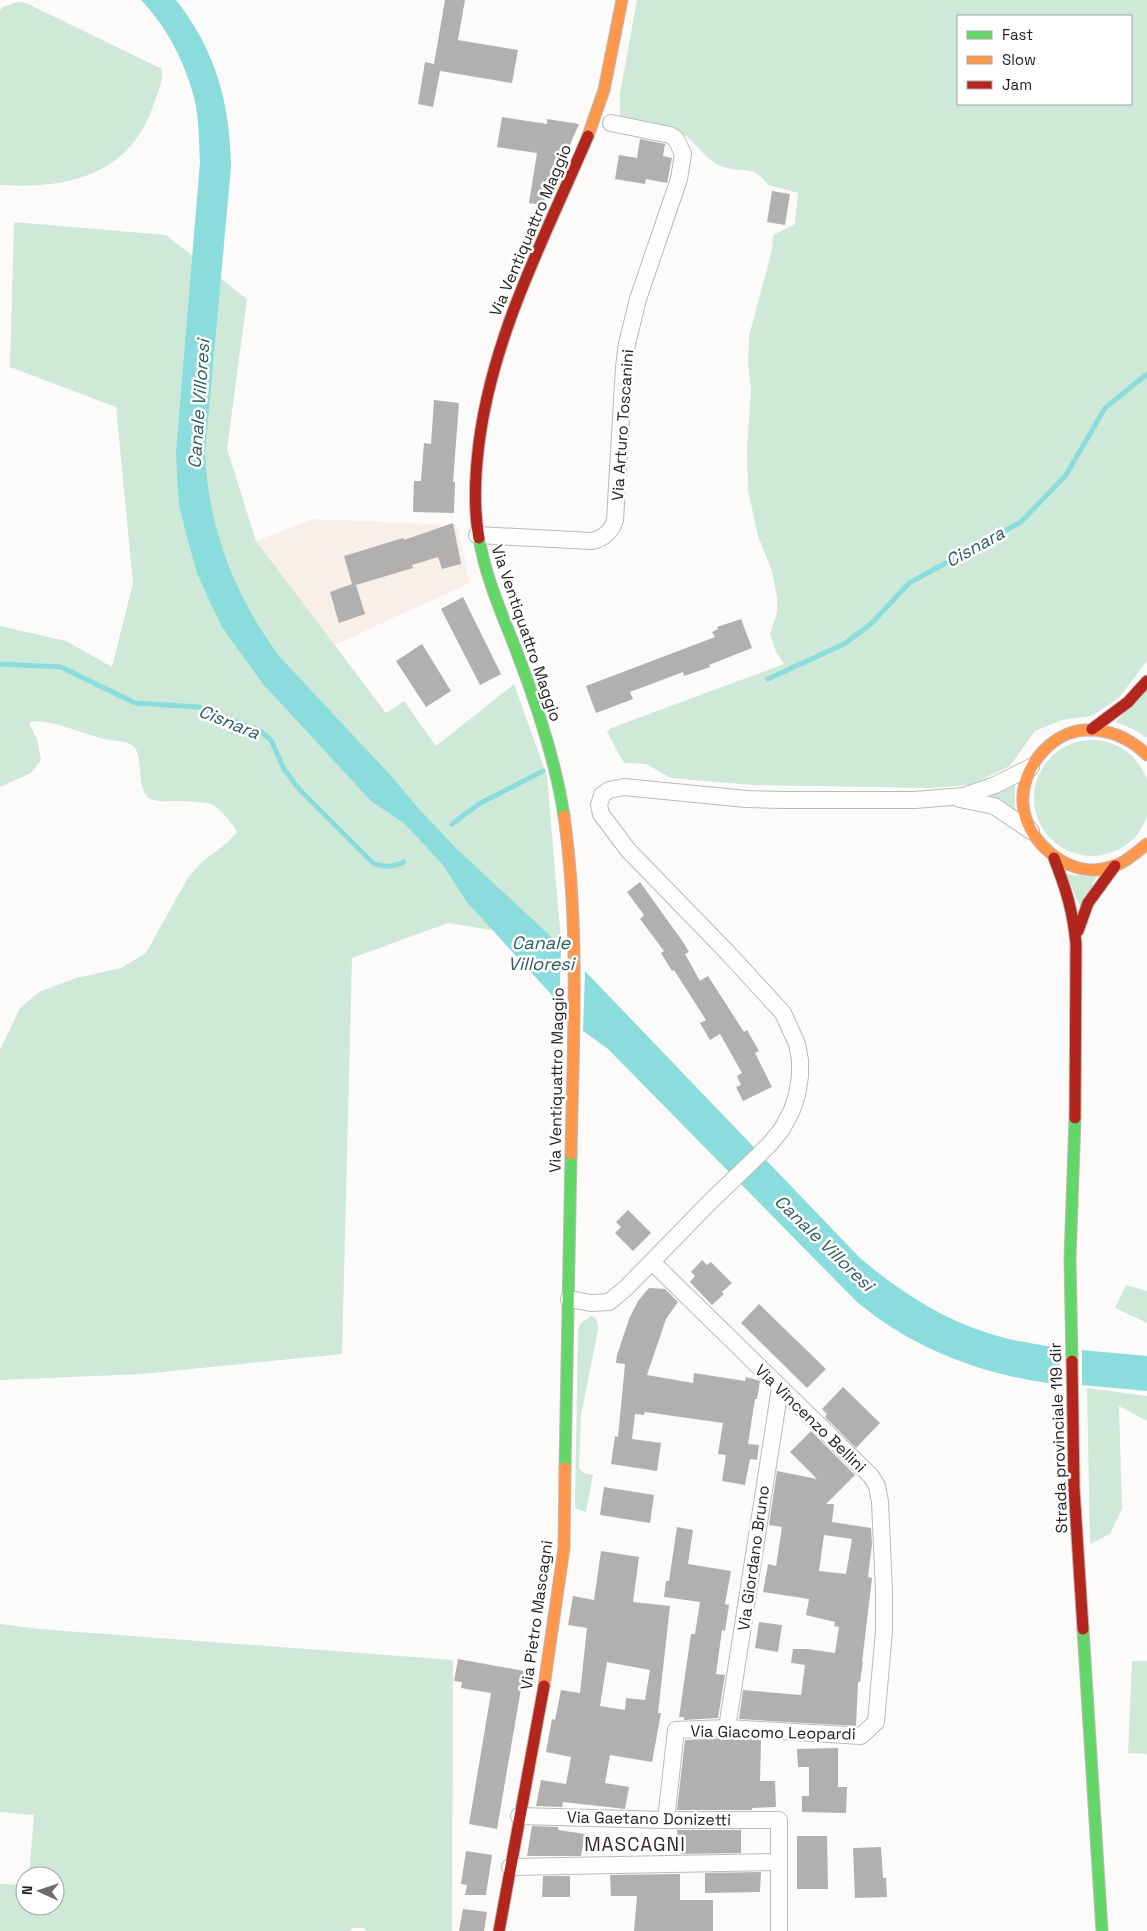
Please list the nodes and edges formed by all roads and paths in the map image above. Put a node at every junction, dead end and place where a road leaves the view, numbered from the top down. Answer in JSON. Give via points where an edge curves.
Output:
{"nodes":[{"id":1,"x":622,"y":0,"type":"edge"},
{"id":2,"x":611,"y":123,"type":"dead end"},
{"id":3,"x":477,"y":535,"type":"junction"},
{"id":4,"x":1147,"y":681,"type":"edge"},
{"id":5,"x":1092,"y":730,"type":"junction"},
{"id":6,"x":1147,"y":755,"type":"edge"},
{"id":7,"x":1031,"y":767,"type":"junction"},
{"id":8,"x":948,"y":798,"type":"junction"},
{"id":9,"x":1031,"y":831,"type":"junction"},
{"id":10,"x":1147,"y":844,"type":"edge"},
{"id":11,"x":1054,"y":858,"type":"junction"},
{"id":12,"x":1115,"y":866,"type":"junction"},
{"id":13,"x":1076,"y":944,"type":"junction"},
{"id":14,"x":652,"y":1262,"type":"junction"},
{"id":15,"x":569,"y":1300,"type":"junction"},
{"id":16,"x":780,"y":1388,"type":"junction"},
{"id":17,"x":727,"y":1728,"type":"junction"},
{"id":18,"x":868,"y":1730,"type":"joint"},
{"id":19,"x":520,"y":1816,"type":"junction"},
{"id":20,"x":666,"y":1820,"type":"junction"},
{"id":21,"x":779,"y":1862,"type":"junction"},
{"id":22,"x":510,"y":1867,"type":"junction"},
{"id":23,"x":499,"y":1931,"type":"edge"},
{"id":24,"x":779,"y":1931,"type":"edge"},
{"id":25,"x":1102,"y":1931,"type":"edge"}],
"edges":[{"from":1,"to":3,"type":"street","name":"Via Ventiquattro Maggio","via":[[601,103],[519,293],[493,370],[483,411],[476,464]]},
{"from":2,"to":3,"type":"street","name":"Via Arturo Toscanini","via":[[670,135],[676,139],[683,154],[671,204],[651,259],[627,344],[615,520],[604,536],[592,542]]},
{"from":3,"to":15,"type":"street","name":"Via Ventiquattro Maggio","via":[[486,572],[526,675],[563,808],[570,869],[574,959]]},
{"from":4,"to":5,"type":"street","via":[[1128,702]]},
{"from":5,"to":6,"type":"street","via":[[1119,734]]},
{"from":5,"to":7,"type":"street","via":[[1079,731],[1056,740]]},
{"from":7,"to":8,"type":"street","via":[[978,792]]},
{"from":7,"to":9,"type":"street","via":[[1025,786],[1024,806]]},
{"from":8,"to":9,"type":"street","via":[[994,806]]},
{"from":8,"to":14,"type":"street","via":[[786,800],[624,787],[602,795],[601,814],[628,850],[783,1013],[797,1044],[800,1060],[797,1095],[782,1130]]},
{"from":9,"to":11,"type":"street"},
{"from":10,"to":12,"type":"street","via":[[1139,853]]},
{"from":11,"to":12,"type":"street","via":[[1090,869]]},
{"from":11,"to":13,"type":"street","name":"Strada provinciale 119 dir","via":[[1070,901]]},
{"from":12,"to":13,"type":"street","name":"Strada provinciale 119 dir","via":[[1091,896]]},
{"from":13,"to":25,"type":"street","name":"Strada provinciale 119 dir","via":[[1076,1080],[1070,1222],[1072,1415]]},
{"from":14,"to":15,"type":"street","via":[[609,1302]]},
{"from":14,"to":16,"type":"street","name":"Via Vincenzo Bellini"},
{"from":15,"to":19,"type":"street","name":"Via Pietro Mascagni","via":[[565,1510],[560,1583]]},
{"from":16,"to":17,"type":"street","name":"Via Giordano Bruno"},
{"from":16,"to":18,"type":"street","name":"Via Vincenzo Bellini","via":[[860,1464],[877,1486],[883,1555],[884,1631],[876,1722]]},
{"from":17,"to":18,"type":"street","name":"Via Giacomo Leopardi","via":[[861,1736]]},
{"from":17,"to":20,"type":"street","name":"Via Giacomo Leopardi","via":[[676,1730]]},
{"from":19,"to":20,"type":"street","name":"Via Gaetano Donizetti"},
{"from":19,"to":22,"type":"street","name":"Via Pietro Mascagni"},
{"from":20,"to":21,"type":"street","name":"Via Gaetano Donizetti","via":[[779,1820]]},
{"from":21,"to":22,"type":"street"},
{"from":21,"to":24,"type":"street"},
{"from":22,"to":23,"type":"street","name":"Via Pietro Mascagni"}]}
